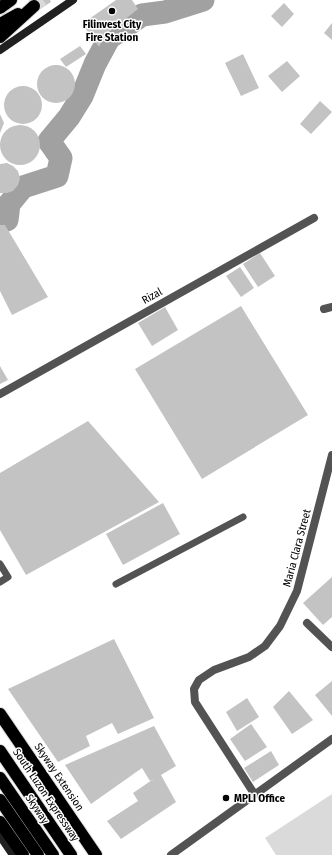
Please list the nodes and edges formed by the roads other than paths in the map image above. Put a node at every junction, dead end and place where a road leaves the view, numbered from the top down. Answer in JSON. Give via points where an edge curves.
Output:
{"nodes":[{"id":1,"x":11,"y":0,"type":"edge"},
{"id":2,"x":73,"y":0,"type":"edge"},
{"id":3,"x":0,"y":8,"type":"edge"},
{"id":4,"x":0,"y":24,"type":"edge"},
{"id":5,"x":0,"y":37,"type":"edge"},
{"id":6,"x":0,"y":50,"type":"edge"},
{"id":7,"x":314,"y":218,"type":"dead end"},
{"id":8,"x":0,"y":394,"type":"edge"},
{"id":9,"x":332,"y":455,"type":"edge"},
{"id":10,"x":330,"y":476,"type":"edge"},
{"id":11,"x":243,"y":517,"type":"dead end"},
{"id":12,"x":0,"y":564,"type":"edge"},
{"id":13,"x":0,"y":582,"type":"edge"},
{"id":14,"x":116,"y":584,"type":"dead end"},
{"id":15,"x":307,"y":623,"type":"dead end"},
{"id":16,"x":332,"y":647,"type":"edge"},
{"id":17,"x":0,"y":713,"type":"edge"},
{"id":18,"x":332,"y":739,"type":"edge"},
{"id":19,"x":0,"y":751,"type":"edge"},
{"id":20,"x":0,"y":760,"type":"edge"},
{"id":21,"x":0,"y":778,"type":"edge"},
{"id":22,"x":255,"y":795,"type":"junction"},
{"id":23,"x":0,"y":800,"type":"edge"},
{"id":24,"x":0,"y":822,"type":"edge"},
{"id":25,"x":0,"y":836,"type":"edge"},
{"id":26,"x":13,"y":855,"type":"edge"},
{"id":27,"x":23,"y":855,"type":"edge"},
{"id":28,"x":38,"y":855,"type":"edge"},
{"id":29,"x":53,"y":855,"type":"edge"},
{"id":30,"x":65,"y":855,"type":"edge"},
{"id":31,"x":71,"y":855,"type":"edge"},
{"id":32,"x":97,"y":855,"type":"edge"},
{"id":33,"x":171,"y":855,"type":"edge"}],
"edges":[{"from":1,"to":3,"type":"highway"},
{"from":2,"to":6,"type":"main road"},
{"from":4,"to":5,"type":"highway","via":[[34,6]]},
{"from":7,"to":8,"type":"street","name":"Rizal"},
{"from":9,"to":10,"type":"street","name":"Maria Clara Street"},
{"from":10,"to":22,"type":"street","name":"Maria Clara Street","via":[[297,591],[280,626],[265,646],[249,658],[214,670],[199,680],[194,689],[195,702]]},
{"from":11,"to":14,"type":"lane"},
{"from":12,"to":13,"type":"lane","via":[[8,577]]},
{"from":15,"to":16,"type":"street"},
{"from":17,"to":32,"type":"highway","name":"Skyway Extension"},
{"from":18,"to":22,"type":"street"},
{"from":19,"to":31,"type":"highway","name":"South Luzon Expressway"},
{"from":20,"to":30,"type":"highway","name":"Skyway"},
{"from":21,"to":29,"type":"highway","name":"Skyway"},
{"from":22,"to":33,"type":"street"},
{"from":23,"to":28,"type":"highway"},
{"from":24,"to":27,"type":"highway"},
{"from":25,"to":26,"type":"main road"}]}
